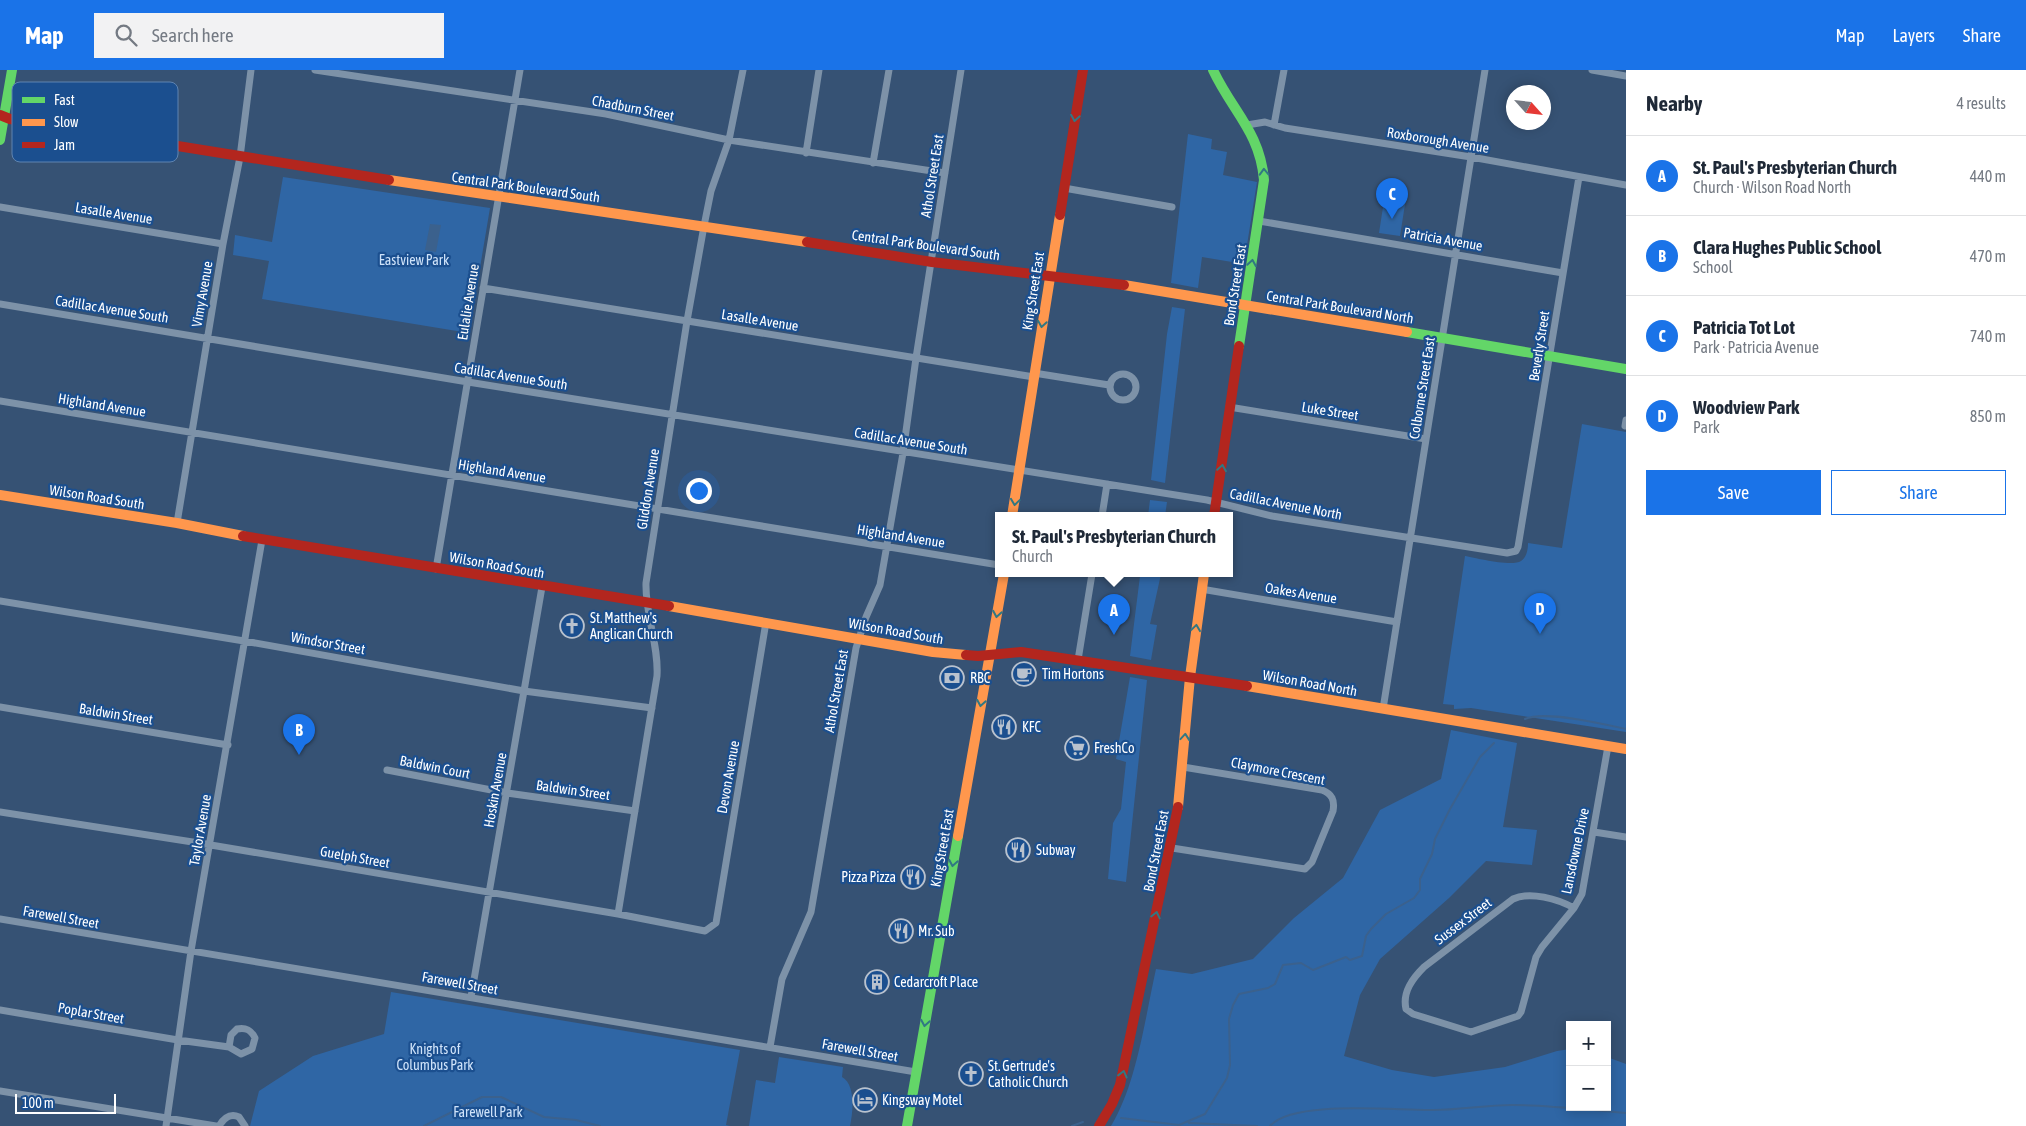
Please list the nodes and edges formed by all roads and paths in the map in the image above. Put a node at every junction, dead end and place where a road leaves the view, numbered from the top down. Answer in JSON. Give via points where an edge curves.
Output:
{"nodes":[{"id":1,"x":12,"y":70,"type":"edge"},
{"id":2,"x":251,"y":70,"type":"edge"},
{"id":3,"x":315,"y":70,"type":"edge"},
{"id":4,"x":520,"y":70,"type":"edge"},
{"id":5,"x":742,"y":70,"type":"edge"},
{"id":6,"x":819,"y":70,"type":"edge"},
{"id":7,"x":889,"y":70,"type":"edge"},
{"id":8,"x":961,"y":70,"type":"edge"},
{"id":9,"x":1083,"y":70,"type":"edge"},
{"id":10,"x":1213,"y":70,"type":"edge"},
{"id":11,"x":1284,"y":70,"type":"edge"},
{"id":12,"x":1485,"y":70,"type":"edge"},
{"id":13,"x":1592,"y":70,"type":"edge"},
{"id":14,"x":1626,"y":76,"type":"edge"},
{"id":15,"x":515,"y":100,"type":"junction"},
{"id":16,"x":2,"y":116,"type":"edge"},
{"id":17,"x":1247,"y":125,"type":"junction"},
{"id":18,"x":1274,"y":125,"type":"junction"},
{"id":19,"x":0,"y":140,"type":"edge"},
{"id":20,"x":729,"y":140,"type":"junction"},
{"id":21,"x":178,"y":147,"type":"edge"},
{"id":22,"x":806,"y":153,"type":"junction"},
{"id":23,"x":240,"y":157,"type":"junction"},
{"id":24,"x":1471,"y":157,"type":"junction"},
{"id":25,"x":873,"y":162,"type":"junction"},
{"id":26,"x":945,"y":173,"type":"junction"},
{"id":27,"x":1579,"y":177,"type":"junction"},
{"id":28,"x":1626,"y":185,"type":"edge"},
{"id":29,"x":1064,"y":188,"type":"junction"},
{"id":30,"x":499,"y":198,"type":"junction"},
{"id":31,"x":0,"y":207,"type":"edge"},
{"id":32,"x":1172,"y":207,"type":"dead end"},
{"id":33,"x":1259,"y":221,"type":"junction"},
{"id":34,"x":704,"y":226,"type":"junction"},
{"id":35,"x":223,"y":244,"type":"junction"},
{"id":36,"x":1454,"y":254,"type":"junction"},
{"id":37,"x":932,"y":262,"type":"junction"},
{"id":38,"x":1563,"y":272,"type":"junction"},
{"id":39,"x":1049,"y":276,"type":"junction"},
{"id":40,"x":483,"y":288,"type":"junction"},
{"id":41,"x":0,"y":304,"type":"edge"},
{"id":42,"x":1246,"y":306,"type":"junction"},
{"id":43,"x":687,"y":321,"type":"junction"},
{"id":44,"x":1443,"y":337,"type":"junction"},
{"id":45,"x":207,"y":338,"type":"junction"},
{"id":46,"x":1550,"y":357,"type":"junction"},
{"id":47,"x":916,"y":358,"type":"junction"},
{"id":48,"x":1626,"y":368,"type":"edge"},
{"id":49,"x":1034,"y":375,"type":"junction"},
{"id":50,"x":468,"y":382,"type":"junction"},
{"id":51,"x":1109,"y":385,"type":"dead end"},
{"id":52,"x":0,"y":401,"type":"edge"},
{"id":53,"x":1229,"y":407,"type":"junction"},
{"id":54,"x":672,"y":415,"type":"junction"},
{"id":55,"x":192,"y":432,"type":"junction"},
{"id":56,"x":1426,"y":438,"type":"junction"},
{"id":57,"x":903,"y":453,"type":"junction"},
{"id":58,"x":1019,"y":470,"type":"junction"},
{"id":59,"x":452,"y":475,"type":"junction"},
{"id":60,"x":1107,"y":484,"type":"junction"},
{"id":61,"x":0,"y":495,"type":"edge"},
{"id":62,"x":1216,"y":503,"type":"junction"},
{"id":63,"x":657,"y":509,"type":"junction"},
{"id":64,"x":1013,"y":512,"type":"edge"},
{"id":65,"x":1103,"y":512,"type":"edge"},
{"id":66,"x":1215,"y":512,"type":"edge"},
{"id":67,"x":1522,"y":518,"type":"joint"},
{"id":68,"x":177,"y":523,"type":"junction"},
{"id":69,"x":1410,"y":538,"type":"junction"},
{"id":70,"x":262,"y":540,"type":"junction"},
{"id":71,"x":887,"y":547,"type":"junction"},
{"id":72,"x":995,"y":564,"type":"edge"},
{"id":73,"x":436,"y":568,"type":"junction"},
{"id":74,"x":1003,"y":577,"type":"edge"},
{"id":75,"x":1092,"y":577,"type":"edge"},
{"id":76,"x":1203,"y":577,"type":"edge"},
{"id":77,"x":542,"y":587,"type":"junction"},
{"id":78,"x":1201,"y":589,"type":"junction"},
{"id":79,"x":0,"y":601,"type":"edge"},
{"id":80,"x":647,"y":603,"type":"junction"},
{"id":81,"x":766,"y":622,"type":"junction"},
{"id":82,"x":1397,"y":622,"type":"junction"},
{"id":83,"x":859,"y":639,"type":"junction"},
{"id":84,"x":244,"y":641,"type":"junction"},
{"id":85,"x":990,"y":655,"type":"junction"},
{"id":86,"x":1078,"y":660,"type":"junction"},
{"id":87,"x":1190,"y":677,"type":"junction"},
{"id":88,"x":524,"y":691,"type":"junction"},
{"id":89,"x":0,"y":707,"type":"edge"},
{"id":90,"x":652,"y":708,"type":"junction"},
{"id":91,"x":1383,"y":709,"type":"junction"},
{"id":92,"x":228,"y":745,"type":"junction"},
{"id":93,"x":1608,"y":746,"type":"junction"},
{"id":94,"x":1626,"y":749,"type":"edge"},
{"id":95,"x":1183,"y":767,"type":"junction"},
{"id":96,"x":387,"y":770,"type":"dead end"},
{"id":97,"x":507,"y":793,"type":"junction"},
{"id":98,"x":635,"y":811,"type":"junction"},
{"id":99,"x":0,"y":812,"type":"edge"},
{"id":100,"x":1594,"y":832,"type":"junction"},
{"id":101,"x":1626,"y":837,"type":"edge"},
{"id":102,"x":209,"y":844,"type":"junction"},
{"id":103,"x":1172,"y":848,"type":"junction"},
{"id":104,"x":490,"y":894,"type":"junction"},
{"id":105,"x":1574,"y":908,"type":"junction"},
{"id":106,"x":618,"y":914,"type":"junction"},
{"id":107,"x":0,"y":919,"type":"edge"},
{"id":108,"x":705,"y":931,"type":"joint"},
{"id":109,"x":191,"y":951,"type":"junction"},
{"id":110,"x":471,"y":997,"type":"junction"},
{"id":111,"x":0,"y":1010,"type":"edge"},
{"id":112,"x":1413,"y":1014,"type":"joint"},
{"id":113,"x":178,"y":1040,"type":"junction"},
{"id":114,"x":229,"y":1047,"type":"dead end"},
{"id":115,"x":770,"y":1047,"type":"junction"},
{"id":116,"x":916,"y":1072,"type":"junction"},
{"id":117,"x":0,"y":1091,"type":"edge"},
{"id":118,"x":167,"y":1118,"type":"junction"},
{"id":119,"x":166,"y":1126,"type":"edge"},
{"id":120,"x":218,"y":1126,"type":"edge"},
{"id":121,"x":245,"y":1126,"type":"edge"},
{"id":122,"x":907,"y":1126,"type":"edge"},
{"id":123,"x":1100,"y":1126,"type":"edge"}],
"edges":[{"from":1,"to":16,"type":"main road"},
{"from":2,"to":23,"type":"street","name":"Vimy Avenue"},
{"from":3,"to":15,"type":"street","name":"Chadburn Street"},
{"from":4,"to":15,"type":"street","name":"Eulalie Avenue"},
{"from":5,"to":20,"type":"street","name":"Gliddon Avenue"},
{"from":6,"to":22,"type":"street"},
{"from":7,"to":25,"type":"street"},
{"from":8,"to":26,"type":"street","name":"Athol Street East"},
{"from":9,"to":29,"type":"main road","name":"King Street East","one_way":true},
{"from":10,"to":17,"type":"main road","name":"Bond Street East"},
{"from":11,"to":18,"type":"street"},
{"from":12,"to":24,"type":"street","name":"Colborne Street East"},
{"from":13,"to":14,"type":"street"},
{"from":15,"to":20,"type":"street","name":"Chadburn Street","via":[[606,114]]},
{"from":15,"to":30,"type":"street","name":"Eulalie Avenue"},
{"from":16,"to":19,"type":"main road"},
{"from":17,"to":18,"type":"street","name":"Roxborough Avenue","via":[[1265,122]]},
{"from":33,"to":17,"type":"main road","name":"Bond Street East","one_way":true,"via":[[1264,168],[1260,149]]},
{"from":18,"to":24,"type":"street","name":"Roxborough Avenue"},
{"from":20,"to":22,"type":"street","name":"Chadburn Street"},
{"from":20,"to":34,"type":"street","name":"Gliddon Avenue","via":[[711,191]]},
{"from":21,"to":23,"type":"main road","name":"Central Park Boulevard South"},
{"from":22,"to":25,"type":"street","name":"Chadburn Street"},
{"from":23,"to":30,"type":"main road","name":"Central Park Boulevard South"},
{"from":23,"to":35,"type":"street","name":"Vimy Avenue"},
{"from":24,"to":27,"type":"street","name":"Roxborough Avenue"},
{"from":24,"to":36,"type":"street","name":"Colborne Street East"},
{"from":25,"to":26,"type":"street","name":"Chadburn Street"},
{"from":26,"to":37,"type":"street","name":"Athol Street East"},
{"from":27,"to":28,"type":"street","name":"Roxborough Avenue"},
{"from":27,"to":38,"type":"street","name":"Beverly Street"},
{"from":29,"to":32,"type":"street"},
{"from":29,"to":39,"type":"main road","name":"King Street East"},
{"from":30,"to":34,"type":"main road","name":"Central Park Boulevard South"},
{"from":30,"to":40,"type":"street","name":"Eulalie Avenue"},
{"from":31,"to":35,"type":"street","name":"Lasalle Avenue"},
{"from":33,"to":36,"type":"street","name":"Patricia Avenue"},
{"from":42,"to":33,"type":"main road","name":"Bond Street East","one_way":true},
{"from":34,"to":37,"type":"main road","name":"Central Park Boulevard South"},
{"from":34,"to":43,"type":"street","name":"Gliddon Avenue"},
{"from":35,"to":45,"type":"street","name":"Vimy Avenue"},
{"from":36,"to":38,"type":"street","name":"Patricia Avenue"},
{"from":36,"to":44,"type":"street","name":"Colborne Street East"},
{"from":37,"to":39,"type":"main road","name":"Central Park Boulevard South"},
{"from":37,"to":47,"type":"street","name":"Athol Street East"},
{"from":38,"to":46,"type":"street","name":"Beverly Street"},
{"from":39,"to":42,"type":"main road","name":"Central Park Boulevard North","via":[[1109,282]]},
{"from":39,"to":49,"type":"main road","name":"King Street East","one_way":true},
{"from":40,"to":43,"type":"street","name":"Lasalle Avenue"},
{"from":40,"to":50,"type":"street","name":"Eulalie Avenue"},
{"from":41,"to":45,"type":"street","name":"Cadillac Avenue South"},
{"from":42,"to":44,"type":"main road","name":"Central Park Boulevard North"},
{"from":42,"to":53,"type":"main road","name":"Bond Street East"},
{"from":43,"to":47,"type":"street","name":"Lasalle Avenue"},
{"from":43,"to":54,"type":"street","name":"Gliddon Avenue"},
{"from":44,"to":46,"type":"main road","name":"Central Park Boulevard North"},
{"from":44,"to":56,"type":"street","name":"Colborne Street East"},
{"from":45,"to":50,"type":"street","name":"Cadillac Avenue South"},
{"from":45,"to":55,"type":"street","name":"Vimy Avenue"},
{"from":46,"to":48,"type":"main road","name":"Central Park Boulevard North"},
{"from":46,"to":67,"type":"street","name":"Beverly Street"},
{"from":47,"to":49,"type":"street","name":"Lasalle Avenue"},
{"from":47,"to":57,"type":"street","name":"Athol Street East"},
{"from":49,"to":51,"type":"street","name":"Lasalle Avenue"},
{"from":49,"to":58,"type":"main road","name":"King Street East"},
{"from":50,"to":54,"type":"street","name":"Cadillac Avenue South"},
{"from":50,"to":59,"type":"street","name":"Eulalie Avenue"},
{"from":52,"to":55,"type":"street","name":"Highland Avenue"},
{"from":53,"to":56,"type":"street","name":"Luke Street"},
{"from":62,"to":53,"type":"main road","name":"Bond Street East","one_way":true},
{"from":54,"to":57,"type":"street","name":"Cadillac Avenue South"},
{"from":54,"to":63,"type":"street","name":"Gliddon Avenue"},
{"from":55,"to":59,"type":"street","name":"Highland Avenue"},
{"from":55,"to":68,"type":"street","name":"Vimy Avenue"},
{"from":56,"to":69,"type":"street","name":"Colborne Street East"},
{"from":57,"to":58,"type":"street","name":"Cadillac Avenue South"},
{"from":57,"to":71,"type":"street","name":"Athol Street East"},
{"from":58,"to":60,"type":"street","name":"Cadillac Avenue North"},
{"from":58,"to":64,"type":"main road","name":"King Street East","one_way":true},
{"from":59,"to":63,"type":"street","name":"Highland Avenue"},
{"from":59,"to":73,"type":"street","name":"Eulalie Avenue"},
{"from":60,"to":62,"type":"street","name":"Cadillac Avenue North"},
{"from":60,"to":65,"type":"street"},
{"from":61,"to":68,"type":"main road","name":"Wilson Road South"},
{"from":62,"to":66,"type":"main road","name":"Bond Street East"},
{"from":62,"to":69,"type":"street","name":"Cadillac Avenue North","via":[[1272,516]]},
{"from":63,"to":71,"type":"street","name":"Highland Avenue"},
{"from":63,"to":80,"type":"street","name":"Gliddon Avenue","via":[[646,583]]},
{"from":67,"to":69,"type":"street","name":"Cadillac Avenue North","via":[[1518,547],[1511,552]]},
{"from":68,"to":70,"type":"main road","name":"Wilson Road South"},
{"from":69,"to":82,"type":"street","name":"Colborne Street East"},
{"from":70,"to":73,"type":"main road","name":"Wilson Road South"},
{"from":70,"to":84,"type":"street","name":"Taylor Avenue"},
{"from":71,"to":72,"type":"street","name":"Highland Avenue"},
{"from":71,"to":83,"type":"street","name":"Athol Street East","via":[[878,593]]},
{"from":73,"to":77,"type":"main road","name":"Wilson Road South"},
{"from":74,"to":85,"type":"main road","name":"King Street East","one_way":true},
{"from":75,"to":86,"type":"street"},
{"from":76,"to":78,"type":"main road","name":"Bond Street East"},
{"from":77,"to":80,"type":"main road","name":"Wilson Road South"},
{"from":77,"to":88,"type":"street","name":"Hoskin Avenue"},
{"from":78,"to":82,"type":"street","name":"Oakes Avenue"},
{"from":87,"to":78,"type":"main road","name":"Bond Street East","one_way":true},
{"from":79,"to":84,"type":"street","name":"Windsor Street"},
{"from":80,"to":81,"type":"main road","name":"Wilson Road South"},
{"from":80,"to":90,"type":"street","name":"Gliddon Avenue","via":[[658,664]]},
{"from":81,"to":83,"type":"main road","name":"Wilson Road South"},
{"from":81,"to":108,"type":"street","name":"Devon Avenue","via":[[716,923]]},
{"from":82,"to":91,"type":"street","name":"Colborne Street East"},
{"from":83,"to":85,"type":"main road","name":"Wilson Road South","via":[[942,653]]},
{"from":83,"to":115,"type":"street","name":"Athol Street East","via":[[811,912],[782,978]]},
{"from":84,"to":88,"type":"street","name":"Windsor Street"},
{"from":84,"to":92,"type":"street","name":"Taylor Avenue"},
{"from":85,"to":86,"type":"main road","name":"Wilson Road North","via":[[1021,652]]},
{"from":85,"to":116,"type":"main road","name":"King Street East","one_way":true},
{"from":86,"to":87,"type":"main road","name":"Wilson Road North"},
{"from":87,"to":91,"type":"main road","name":"Wilson Road North"},
{"from":95,"to":87,"type":"main road","name":"Bond Street East","one_way":true},
{"from":88,"to":90,"type":"street","name":"Windsor Street"},
{"from":88,"to":97,"type":"street","name":"Hoskin Avenue"},
{"from":89,"to":92,"type":"street","name":"Baldwin Street"},
{"from":90,"to":98,"type":"street","name":"Gliddon Avenue"},
{"from":91,"to":93,"type":"main road","name":"Wilson Road North"},
{"from":92,"to":102,"type":"street","name":"Taylor Avenue"},
{"from":93,"to":94,"type":"main road","name":"Wilson Road North"},
{"from":93,"to":100,"type":"street","name":"Lansdowne Drive"},
{"from":95,"to":103,"type":"main road","name":"Bond Street East"},
{"from":95,"to":103,"type":"street","name":"Claymore Crescent","via":[[1322,790],[1332,796],[1334,811],[1312,862],[1305,869]]},
{"from":96,"to":97,"type":"street","name":"Baldwin Court"},
{"from":97,"to":98,"type":"street","name":"Baldwin Street"},
{"from":97,"to":104,"type":"street","name":"Hoskin Avenue"},
{"from":98,"to":106,"type":"street","name":"Gliddon Avenue"},
{"from":99,"to":102,"type":"street","name":"Guelph Street"},
{"from":100,"to":101,"type":"street"},
{"from":100,"to":105,"type":"street","name":"Lansdowne Drive","via":[[1582,894]]},
{"from":102,"to":104,"type":"street","name":"Guelph Street"},
{"from":102,"to":109,"type":"street","name":"Taylor Avenue"},
{"from":123,"to":103,"type":"main road","name":"Bond Street East","one_way":true,"via":[[1120,1085]]},
{"from":104,"to":106,"type":"street","name":"Guelph Street"},
{"from":104,"to":110,"type":"street","name":"Hoskin Avenue"},
{"from":105,"to":112,"type":"street","name":"Sussex Street","via":[[1563,902],[1527,895],[1513,899],[1415,976],[1404,1003]]},
{"from":105,"to":112,"type":"street","name":"Lansdowne Drive","via":[[1536,957],[1518,1016],[1471,1032]]},
{"from":106,"to":108,"type":"street","name":"Guelph Street"},
{"from":107,"to":109,"type":"street","name":"Farewell Street"},
{"from":109,"to":110,"type":"street","name":"Farewell Street"},
{"from":109,"to":113,"type":"street","name":"Taylor Avenue"},
{"from":110,"to":115,"type":"street","name":"Farewell Street"},
{"from":111,"to":113,"type":"street","name":"Poplar Street"},
{"from":113,"to":114,"type":"street","name":"Poplar Street"},
{"from":113,"to":118,"type":"street","name":"Taylor Avenue"},
{"from":115,"to":116,"type":"street","name":"Farewell Street"},
{"from":116,"to":122,"type":"main road","name":"King Street East"},
{"from":117,"to":118,"type":"street"},
{"from":118,"to":119,"type":"street","name":"Taylor Avenue"},
{"from":118,"to":120,"type":"street"},
{"from":120,"to":121,"type":"street","via":[[231,1116],[239,1117]]}]}
